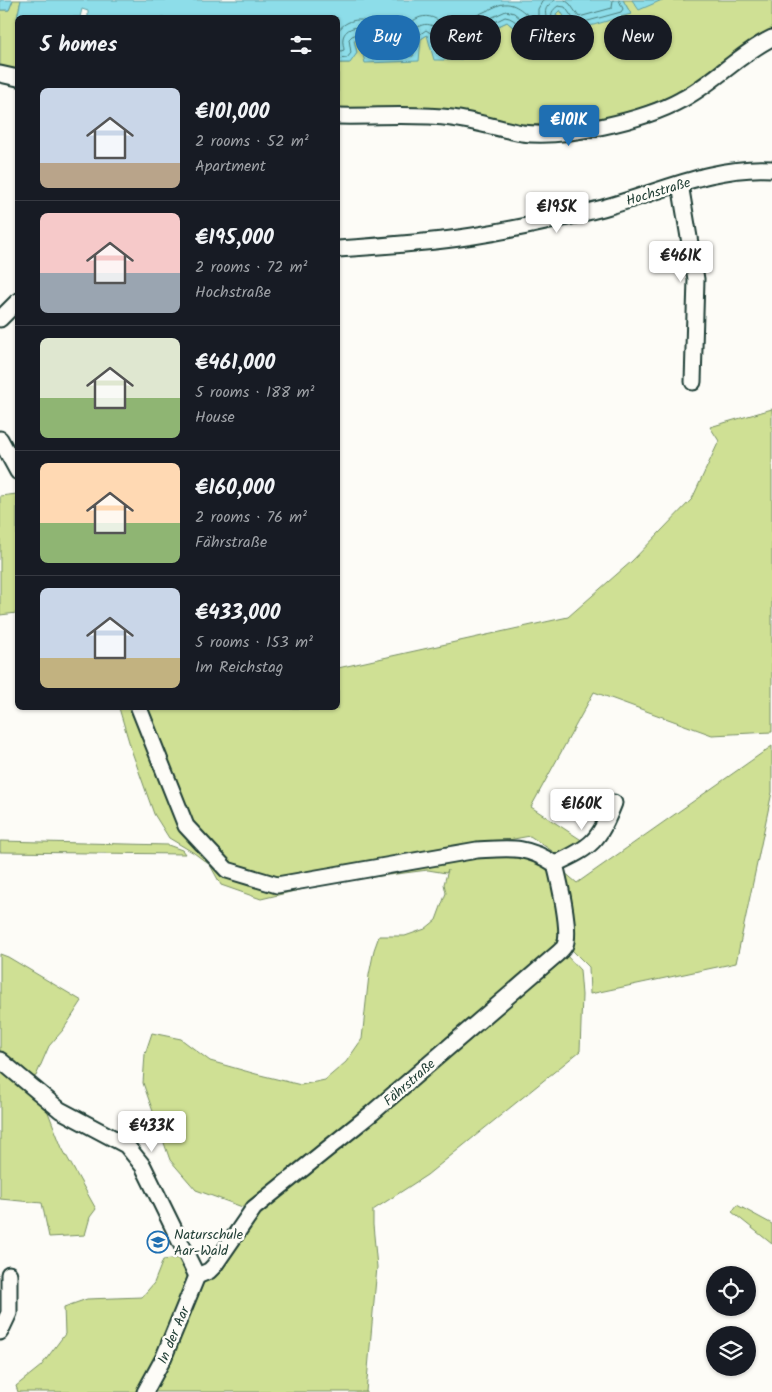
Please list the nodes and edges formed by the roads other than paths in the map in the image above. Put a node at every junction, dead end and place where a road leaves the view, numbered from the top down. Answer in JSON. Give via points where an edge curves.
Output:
{"nodes":[{"id":1,"x":772,"y":38,"type":"edge"},
{"id":2,"x":0,"y":74,"type":"edge"},
{"id":3,"x":15,"y":77,"type":"edge"},
{"id":4,"x":340,"y":116,"type":"edge"},
{"id":5,"x":772,"y":170,"type":"edge"},
{"id":6,"x":680,"y":184,"type":"junction"},
{"id":7,"x":340,"y":249,"type":"edge"},
{"id":8,"x":15,"y":304,"type":"edge"},
{"id":9,"x":0,"y":319,"type":"edge"},
{"id":10,"x":693,"y":382,"type":"dead end"},
{"id":11,"x":0,"y":439,"type":"edge"},
{"id":12,"x":15,"y":466,"type":"edge"},
{"id":13,"x":140,"y":710,"type":"edge"},
{"id":14,"x":614,"y":803,"type":"dead end"},
{"id":15,"x":555,"y":864,"type":"junction"},
{"id":16,"x":0,"y":1060,"type":"edge"},
{"id":17,"x":9,"y":1274,"type":"dead end"},
{"id":18,"x":197,"y":1276,"type":"junction"},
{"id":19,"x":0,"y":1332,"type":"edge"},
{"id":20,"x":145,"y":1392,"type":"edge"}],
"edges":[{"from":1,"to":4,"type":"street","via":[[682,100],[584,130],[537,134],[434,116]]},
{"from":2,"to":3,"type":"street"},
{"from":5,"to":6,"type":"street","name":"Hochstraße","via":[[739,170]]},
{"from":6,"to":7,"type":"street","name":"Hochstraße","via":[[603,208],[476,236]]},
{"from":6,"to":10,"type":"street","via":[[696,279]]},
{"from":8,"to":9,"type":"street"},
{"from":11,"to":12,"type":"street"},
{"from":13,"to":15,"type":"street","via":[[186,826],[227,870],[277,885],[477,850],[509,848],[539,854]]},
{"from":14,"to":15,"type":"street","via":[[597,837],[588,846]]},
{"from":15,"to":18,"type":"street","name":"Fährstraße","via":[[564,904],[565,945],[372,1113],[254,1208],[214,1266]]},
{"from":16,"to":18,"type":"street","via":[[60,1110],[126,1145],[143,1166]]},
{"from":17,"to":19,"type":"street","via":[[9,1313]]},
{"from":18,"to":20,"type":"street","name":"In der Aar","via":[[163,1359]]}]}
